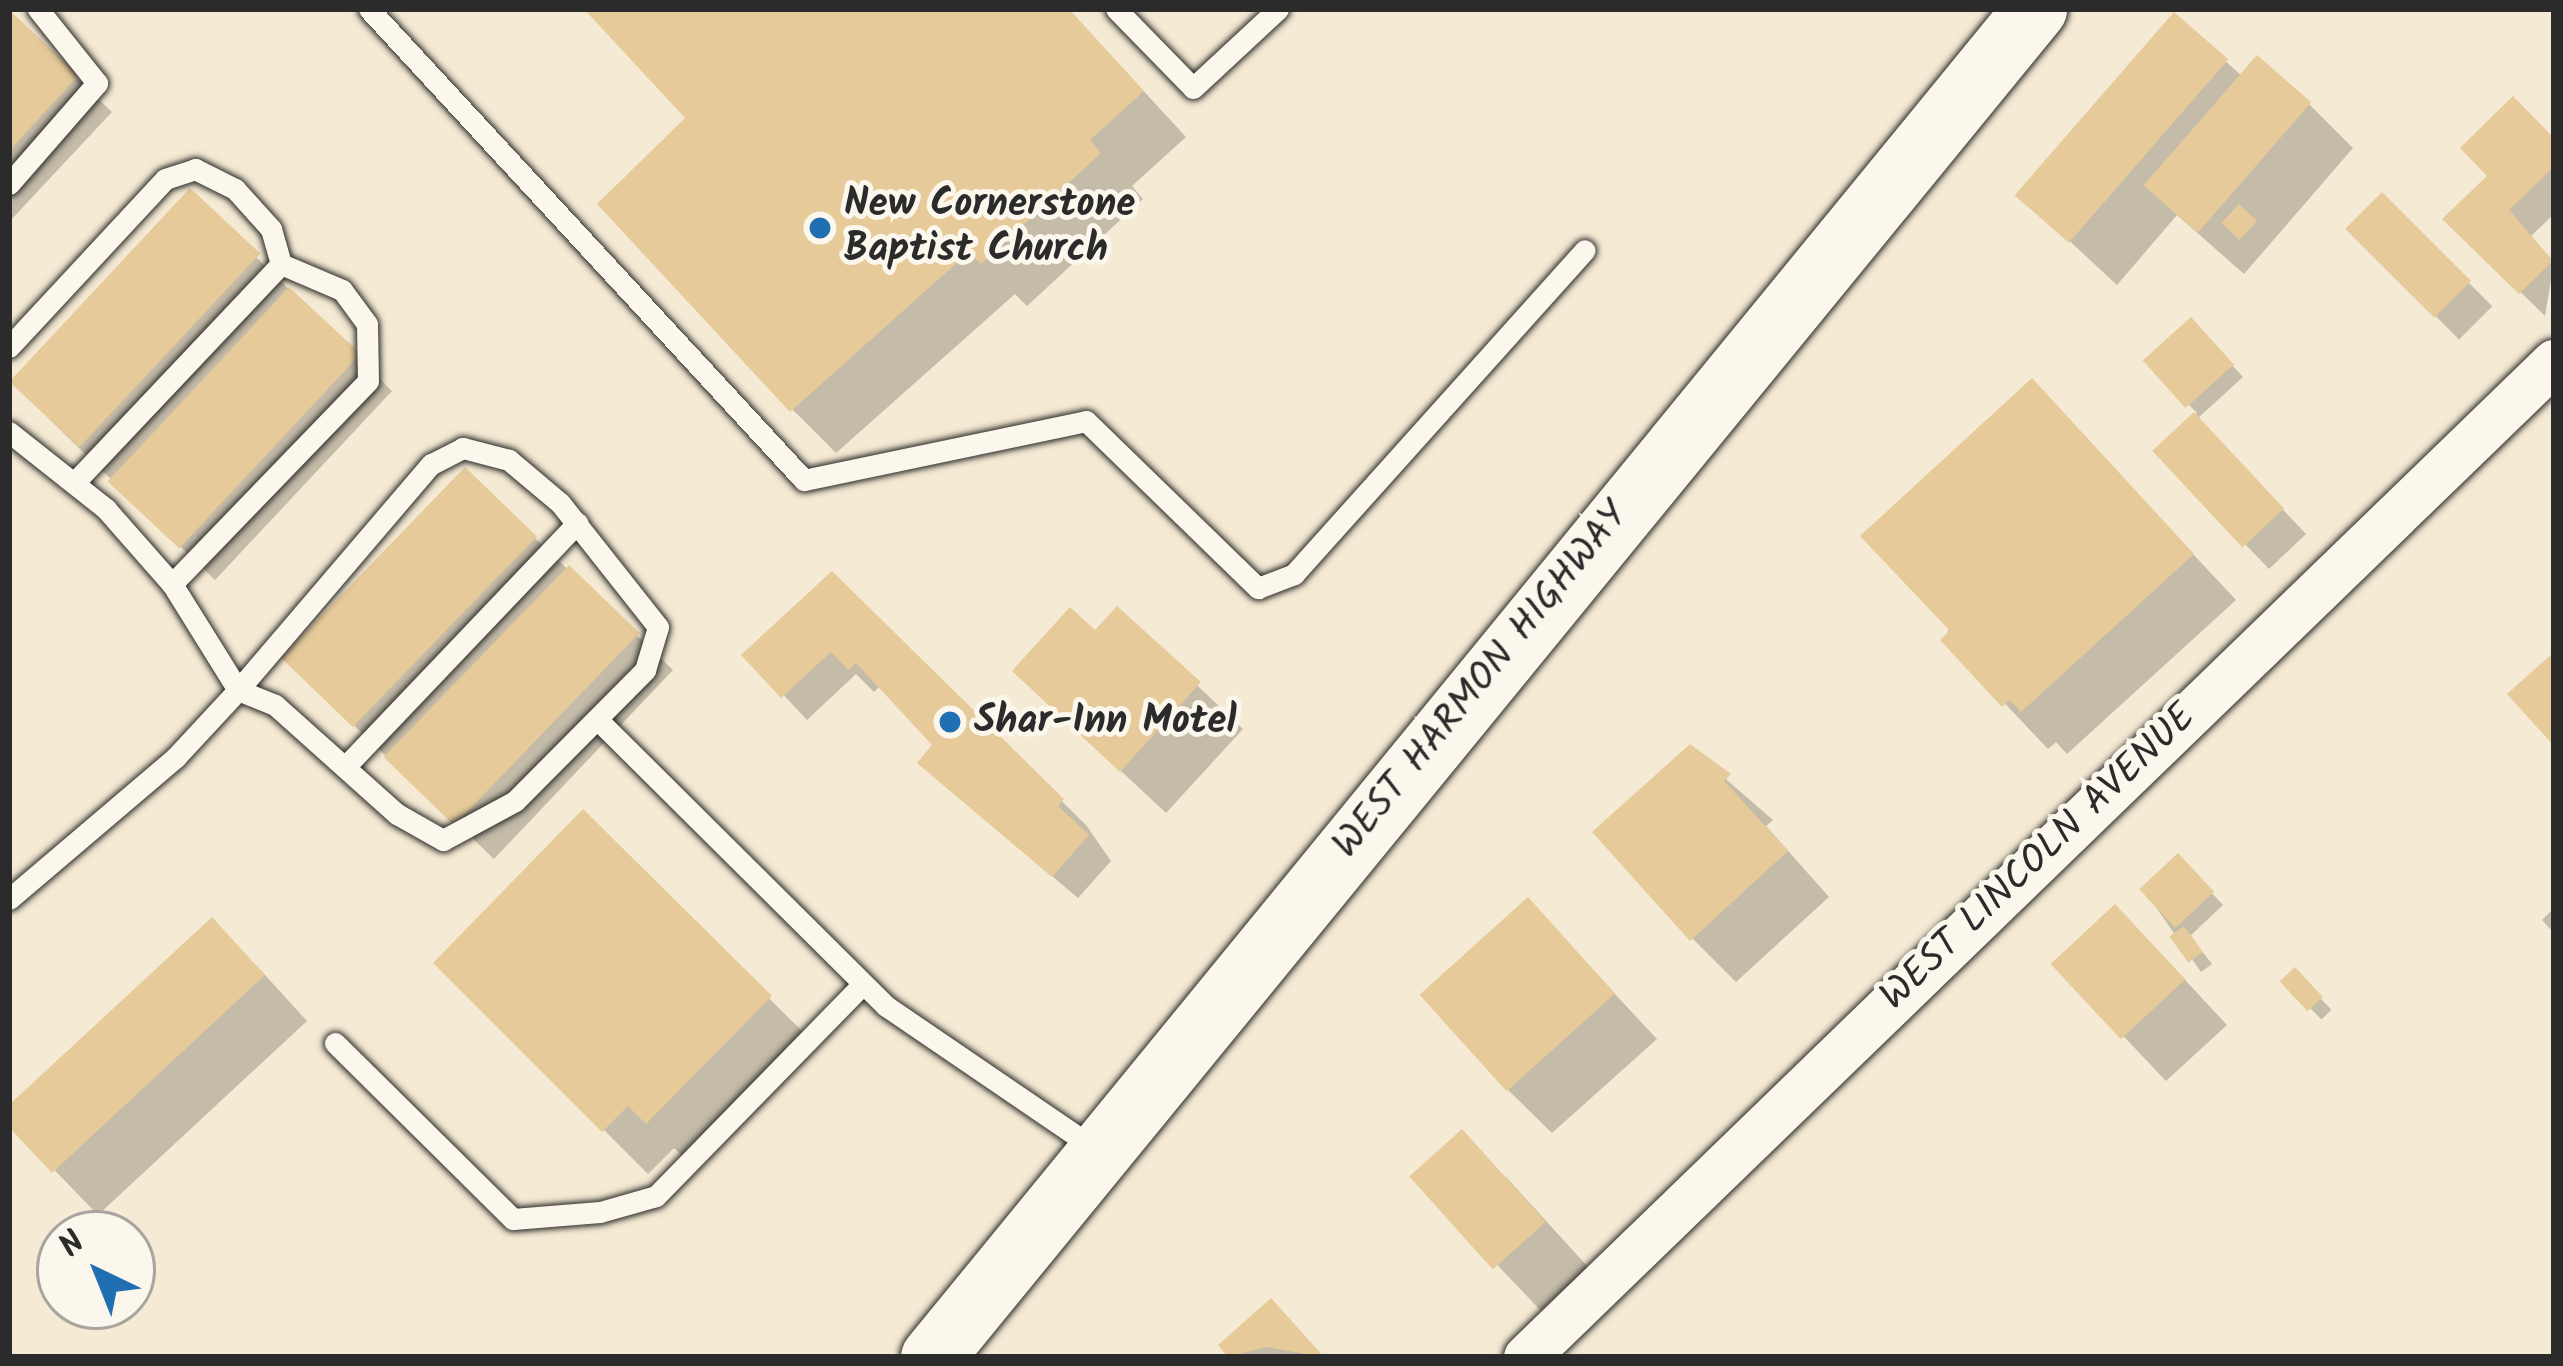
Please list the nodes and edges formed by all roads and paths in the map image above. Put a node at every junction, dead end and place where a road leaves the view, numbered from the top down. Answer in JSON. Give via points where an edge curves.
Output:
{"nodes":[{"id":1,"x":38,"y":9,"type":"edge"},
{"id":2,"x":369,"y":9,"type":"edge"},
{"id":3,"x":1116,"y":9,"type":"edge"},
{"id":4,"x":1278,"y":9,"type":"edge"},
{"id":5,"x":2035,"y":9,"type":"edge"},
{"id":6,"x":9,"y":184,"type":"edge"},
{"id":7,"x":1585,"y":250,"type":"dead end"},
{"id":8,"x":280,"y":264,"type":"junction"},
{"id":9,"x":9,"y":347,"type":"edge"},
{"id":10,"x":2554,"y":362,"type":"edge"},
{"id":11,"x":9,"y":432,"type":"edge"},
{"id":12,"x":74,"y":483,"type":"junction"},
{"id":13,"x":577,"y":523,"type":"junction"},
{"id":14,"x":172,"y":584,"type":"junction"},
{"id":15,"x":238,"y":690,"type":"junction"},
{"id":16,"x":597,"y":719,"type":"junction"},
{"id":17,"x":346,"y":767,"type":"junction"},
{"id":18,"x":9,"y":899,"type":"edge"},
{"id":19,"x":863,"y":984,"type":"junction"},
{"id":20,"x":335,"y":1043,"type":"dead end"},
{"id":21,"x":1099,"y":1152,"type":"junction"},
{"id":22,"x":932,"y":1357,"type":"edge"},
{"id":23,"x":1526,"y":1357,"type":"edge"}],
"edges":[{"from":1,"to":6,"type":"lane","via":[[97,83]]},
{"from":2,"to":7,"type":"lane","via":[[804,480],[1086,421],[1258,588],[1294,574]]},
{"from":3,"to":4,"type":"lane","via":[[1193,88]]},
{"from":5,"to":21,"type":"main road","name":"WEST HARMON HIGHWAY"},
{"from":8,"to":9,"type":"lane","via":[[271,229],[235,189],[195,169],[165,179]]},
{"from":8,"to":12,"type":"lane"},
{"from":8,"to":14,"type":"lane","via":[[342,290],[368,324],[368,381]]},
{"from":10,"to":23,"type":"street","name":"WEST LINCOLN AVENUE"},
{"from":11,"to":12,"type":"lane"},
{"from":12,"to":14,"type":"lane"},
{"from":13,"to":15,"type":"lane","via":[[509,460],[463,448],[431,464]]},
{"from":13,"to":16,"type":"lane","via":[[658,627],[646,670]]},
{"from":13,"to":17,"type":"lane"},
{"from":14,"to":15,"type":"lane"},
{"from":15,"to":17,"type":"lane","via":[[275,705]]},
{"from":15,"to":18,"type":"lane"},
{"from":16,"to":17,"type":"lane","via":[[515,801],[442,840]]},
{"from":16,"to":19,"type":"lane"},
{"from":19,"to":20,"type":"lane","via":[[656,1196],[600,1212],[513,1219]]},
{"from":19,"to":21,"type":"lane"},
{"from":21,"to":22,"type":"main road","name":"WEST HARMON HIGHWAY"}]}
